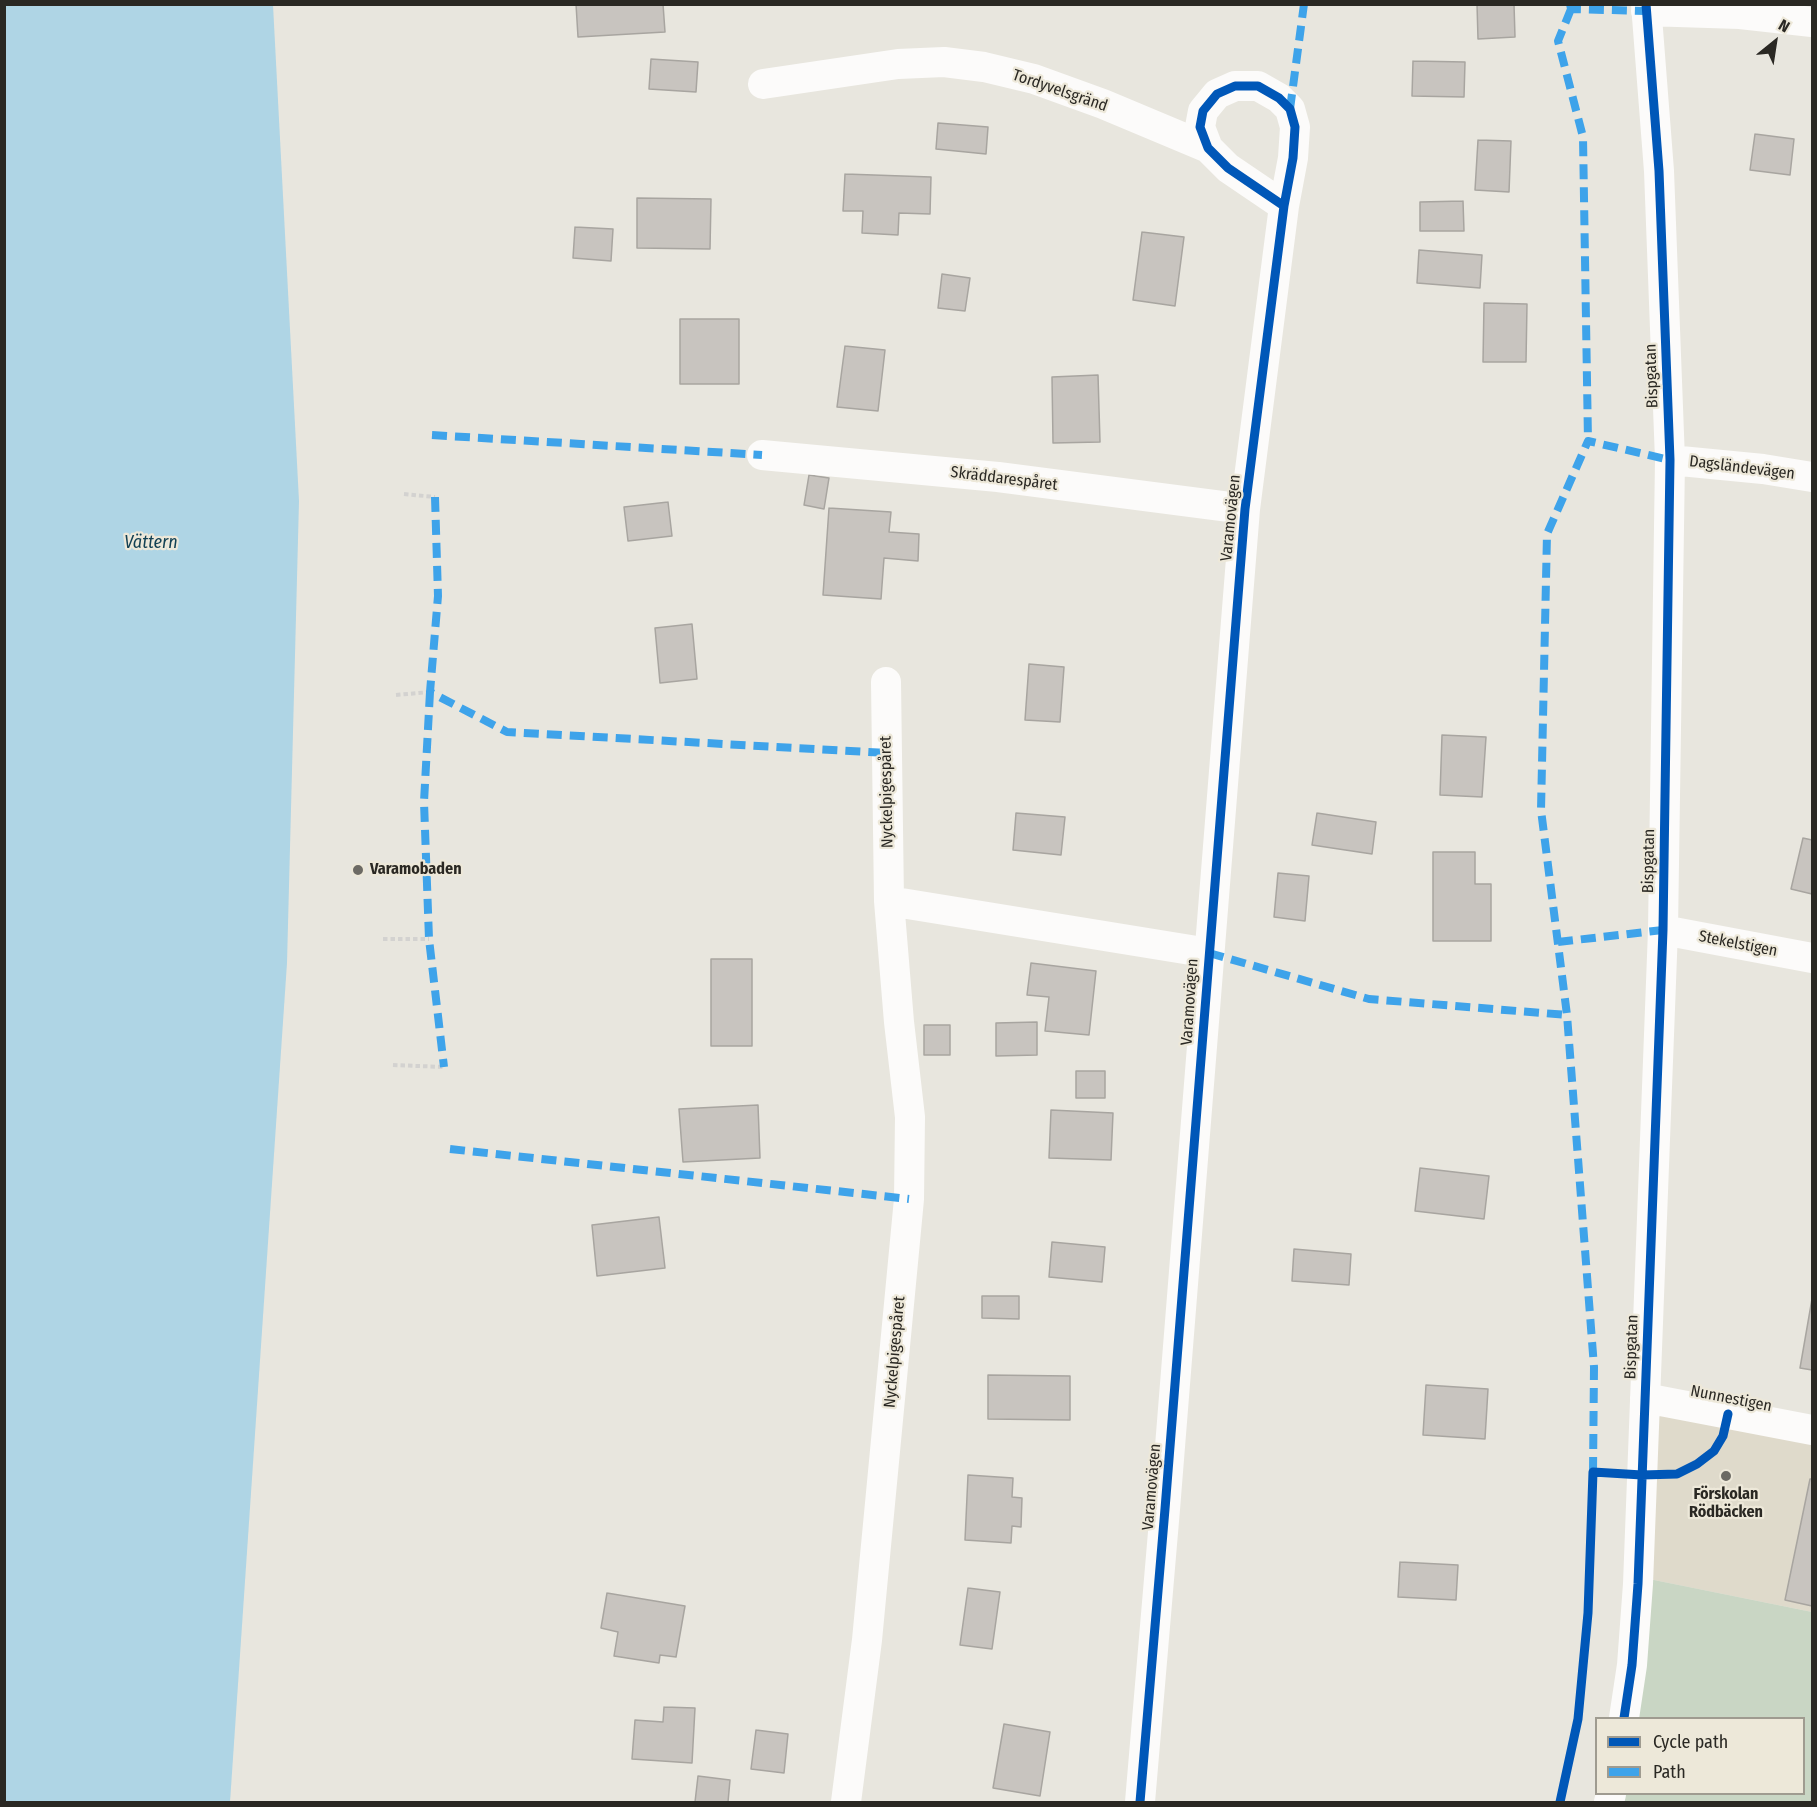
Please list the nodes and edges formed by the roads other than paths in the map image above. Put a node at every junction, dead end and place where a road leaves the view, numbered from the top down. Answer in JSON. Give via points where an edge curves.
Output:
{"nodes":[{"id":1,"x":1646,"y":8,"type":"edge"},
{"id":2,"x":1812,"y":22,"type":"edge"},
{"id":3,"x":763,"y":84,"type":"dead end"},
{"id":4,"x":1208,"y":148,"type":"junction"},
{"id":5,"x":1284,"y":206,"type":"junction"},
{"id":6,"x":762,"y":455,"type":"dead end"},
{"id":7,"x":1670,"y":460,"type":"junction"},
{"id":8,"x":1812,"y":477,"type":"edge"},
{"id":9,"x":1245,"y":509,"type":"junction"},
{"id":10,"x":885,"y":682,"type":"dead end"},
{"id":11,"x":888,"y":901,"type":"junction"},
{"id":12,"x":1664,"y":930,"type":"junction"},
{"id":13,"x":1209,"y":953,"type":"junction"},
{"id":14,"x":1812,"y":958,"type":"edge"},
{"id":15,"x":1645,"y":1398,"type":"junction"},
{"id":16,"x":1812,"y":1430,"type":"edge"},
{"id":17,"x":1624,"y":1717,"type":"edge"},
{"id":18,"x":846,"y":1803,"type":"edge"},
{"id":19,"x":1140,"y":1803,"type":"edge"}],
"edges":[{"from":1,"to":2,"type":"street"},
{"from":1,"to":7,"type":"street","name":"Bispgatan","via":[[1659,171]]},
{"from":3,"to":4,"type":"street","name":"Tordyvelsgränd","via":[[898,64],[944,62],[984,67],[1034,79]]},
{"from":4,"to":5,"type":"street","via":[[1228,168]]},
{"from":4,"to":5,"type":"street","name":"Varamovägen","via":[[1200,128],[1203,111],[1217,94],[1235,86],[1258,86],[1279,98],[1290,109],[1294,127]]},
{"from":5,"to":9,"type":"street","name":"Varamovägen"},
{"from":6,"to":9,"type":"street","name":"Skräddarespåret","via":[[998,477]]},
{"from":7,"to":8,"type":"street","name":"Dagsländevägen"},
{"from":7,"to":12,"type":"street","name":"Bispgatan"},
{"from":9,"to":13,"type":"street","name":"Varamovägen"},
{"from":10,"to":11,"type":"street","name":"Nyckelpigespåret"},
{"from":11,"to":13,"type":"street"},
{"from":11,"to":18,"type":"street","name":"Nyckelpigespåret","via":[[910,1117],[909,1199],[867,1640]]},
{"from":12,"to":14,"type":"street","name":"Stekelstigen"},
{"from":12,"to":15,"type":"street","name":"Bispgatan"},
{"from":13,"to":19,"type":"street","name":"Varamovägen"},
{"from":15,"to":16,"type":"street","name":"Nunnestigen"},
{"from":15,"to":17,"type":"street","name":"Bispgatan","via":[[1638,1584]]}]}
